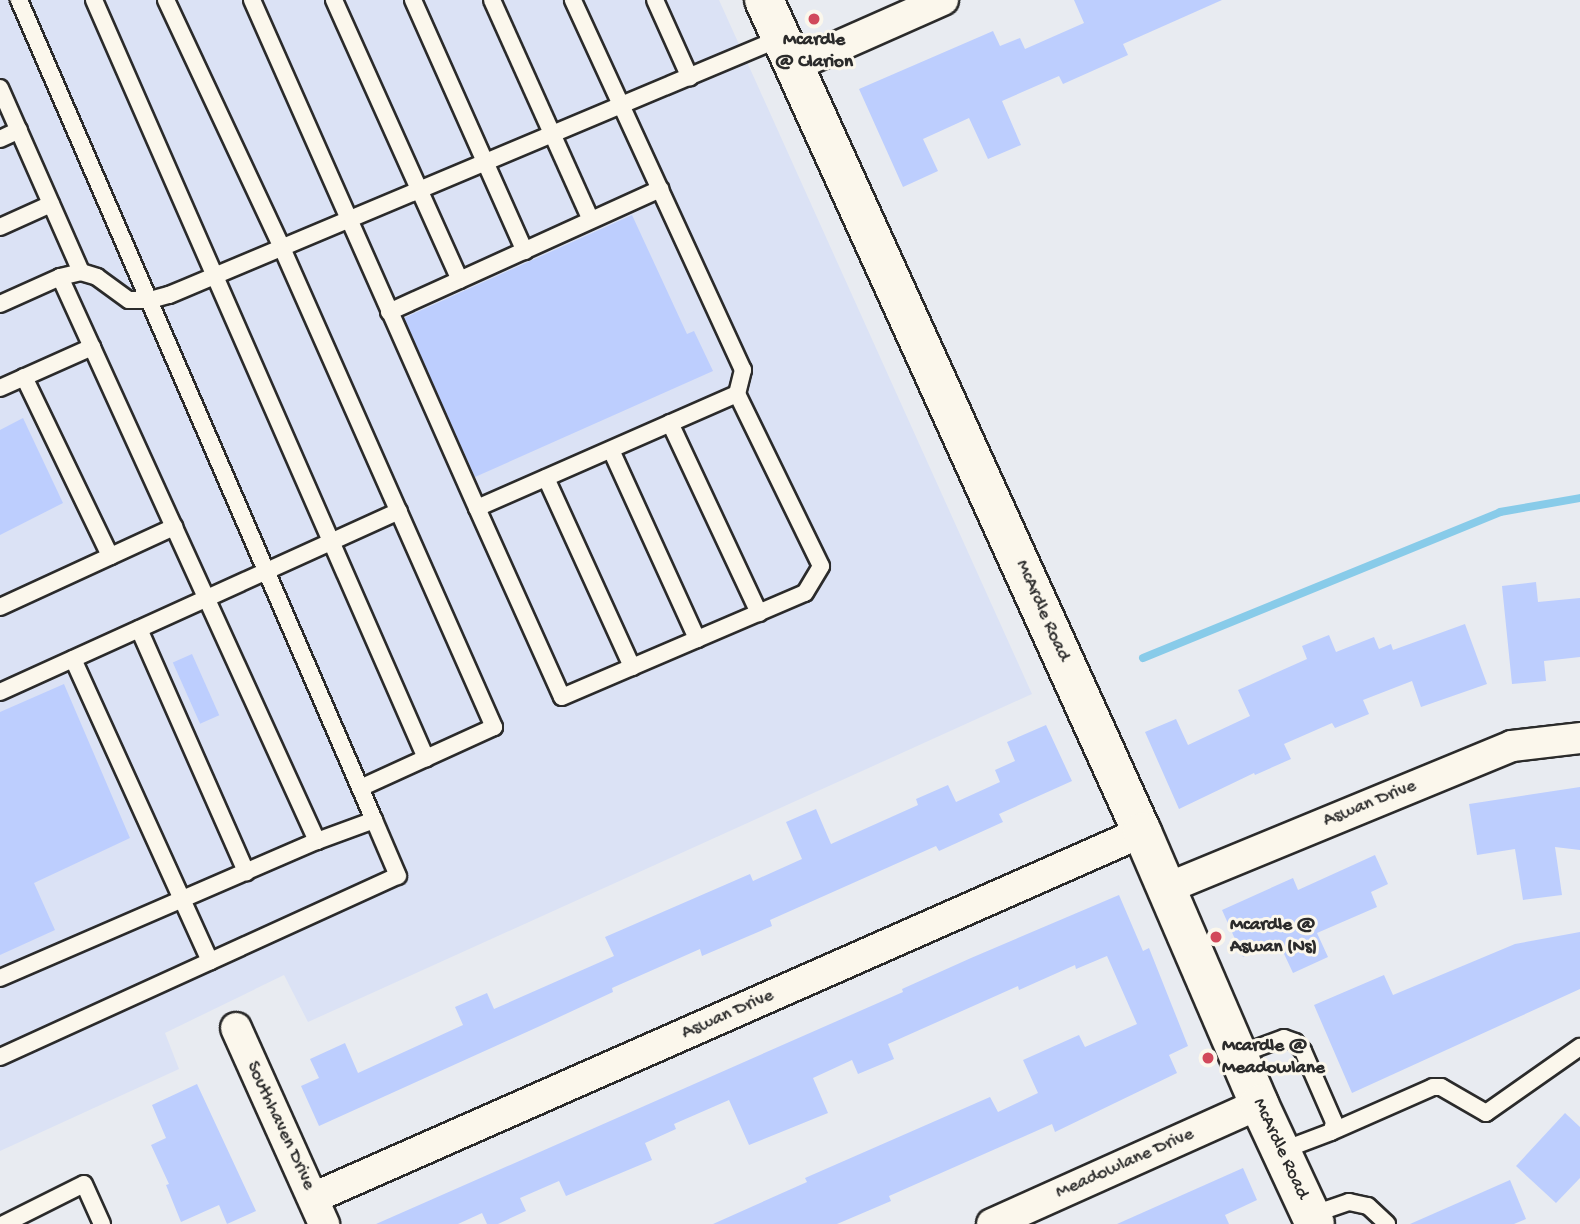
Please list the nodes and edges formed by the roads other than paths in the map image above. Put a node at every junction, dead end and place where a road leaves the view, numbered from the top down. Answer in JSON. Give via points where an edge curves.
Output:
{"nodes":[{"id":1,"x":19,"y":0,"type":"edge"},
{"id":2,"x":94,"y":0,"type":"edge"},
{"id":3,"x":166,"y":0,"type":"edge"},
{"id":4,"x":252,"y":0,"type":"edge"},
{"id":5,"x":334,"y":0,"type":"edge"},
{"id":6,"x":413,"y":0,"type":"edge"},
{"id":7,"x":492,"y":0,"type":"edge"},
{"id":8,"x":573,"y":0,"type":"edge"},
{"id":9,"x":655,"y":0,"type":"edge"},
{"id":10,"x":764,"y":0,"type":"edge"},
{"id":11,"x":943,"y":0,"type":"edge"},
{"id":12,"x":787,"y":52,"type":"junction"},
{"id":13,"x":690,"y":78,"type":"junction"},
{"id":14,"x":0,"y":88,"type":"edge"},
{"id":15,"x":621,"y":106,"type":"junction"},
{"id":16,"x":19,"y":130,"type":"junction"},
{"id":17,"x":554,"y":134,"type":"junction"},
{"id":18,"x":0,"y":139,"type":"edge"},
{"id":19,"x":486,"y":163,"type":"junction"},
{"id":20,"x":660,"y":189,"type":"junction"},
{"id":21,"x":420,"y":190,"type":"junction"},
{"id":22,"x":51,"y":204,"type":"junction"},
{"id":23,"x":348,"y":220,"type":"junction"},
{"id":24,"x":591,"y":220,"type":"junction"},
{"id":25,"x":0,"y":227,"type":"edge"},
{"id":26,"x":282,"y":248,"type":"junction"},
{"id":27,"x":525,"y":251,"type":"junction"},
{"id":28,"x":81,"y":272,"type":"junction"},
{"id":29,"x":216,"y":275,"type":"junction"},
{"id":30,"x":61,"y":277,"type":"junction"},
{"id":31,"x":460,"y":280,"type":"junction"},
{"id":32,"x":149,"y":300,"type":"junction"},
{"id":33,"x":0,"y":304,"type":"edge"},
{"id":34,"x":389,"y":312,"type":"junction"},
{"id":35,"x":92,"y":346,"type":"junction"},
{"id":36,"x":24,"y":377,"type":"junction"},
{"id":37,"x":0,"y":388,"type":"edge"},
{"id":38,"x":737,"y":394,"type":"junction"},
{"id":39,"x":670,"y":423,"type":"junction"},
{"id":40,"x":611,"y":450,"type":"junction"},
{"id":41,"x":546,"y":478,"type":"junction"},
{"id":42,"x":477,"y":508,"type":"junction"},
{"id":43,"x":399,"y":512,"type":"junction"},
{"id":44,"x":174,"y":527,"type":"junction"},
{"id":45,"x":333,"y":543,"type":"junction"},
{"id":46,"x":110,"y":556,"type":"junction"},
{"id":47,"x":268,"y":570,"type":"junction"},
{"id":48,"x":206,"y":598,"type":"junction"},
{"id":49,"x":0,"y":607,"type":"edge"},
{"id":50,"x":759,"y":613,"type":"junction"},
{"id":51,"x":139,"y":629,"type":"junction"},
{"id":52,"x":697,"y":639,"type":"junction"},
{"id":53,"x":73,"y":659,"type":"junction"},
{"id":54,"x":632,"y":667,"type":"junction"},
{"id":55,"x":0,"y":692,"type":"edge"},
{"id":56,"x":1580,"y":738,"type":"edge"},
{"id":57,"x":426,"y":758,"type":"junction"},
{"id":58,"x":360,"y":788,"type":"junction"},
{"id":59,"x":374,"y":820,"type":"junction"},
{"id":60,"x":1142,"y":832,"type":"junction"},
{"id":61,"x":317,"y":841,"type":"junction"},
{"id":62,"x":246,"y":872,"type":"junction"},
{"id":63,"x":1164,"y":888,"type":"junction"},
{"id":64,"x":182,"y":899,"type":"junction"},
{"id":65,"x":210,"y":961,"type":"junction"},
{"id":66,"x":0,"y":978,"type":"edge"},
{"id":67,"x":236,"y":1028,"type":"dead end"},
{"id":68,"x":1574,"y":1052,"type":"edge"},
{"id":69,"x":1238,"y":1056,"type":"junction"},
{"id":70,"x":0,"y":1057,"type":"edge"},
{"id":71,"x":1580,"y":1068,"type":"edge"},
{"id":72,"x":1259,"y":1104,"type":"junction"},
{"id":73,"x":1331,"y":1132,"type":"junction"},
{"id":74,"x":1282,"y":1151,"type":"junction"},
{"id":75,"x":319,"y":1211,"type":"edge"},
{"id":76,"x":1313,"y":1220,"type":"edge"},
{"id":77,"x":4,"y":1224,"type":"edge"},
{"id":78,"x":102,"y":1224,"type":"edge"},
{"id":79,"x":992,"y":1224,"type":"edge"},
{"id":80,"x":1387,"y":1224,"type":"edge"}],
"edges":[{"from":1,"to":32,"type":"lane"},
{"from":2,"to":29,"type":"lane"},
{"from":3,"to":26,"type":"lane"},
{"from":4,"to":23,"type":"lane"},
{"from":5,"to":21,"type":"lane"},
{"from":6,"to":19,"type":"lane"},
{"from":7,"to":17,"type":"lane"},
{"from":8,"to":15,"type":"lane"},
{"from":9,"to":13,"type":"lane"},
{"from":10,"to":12,"type":"main road","name":"McArdle Road"},
{"from":11,"to":12,"type":"street"},
{"from":12,"to":13,"type":"lane"},
{"from":12,"to":60,"type":"main road","name":"McArdle Road"},
{"from":13,"to":15,"type":"lane"},
{"from":14,"to":16,"type":"lane"},
{"from":15,"to":17,"type":"lane"},
{"from":15,"to":20,"type":"lane"},
{"from":16,"to":18,"type":"lane"},
{"from":16,"to":22,"type":"lane"},
{"from":17,"to":19,"type":"lane"},
{"from":17,"to":24,"type":"lane"},
{"from":19,"to":21,"type":"lane"},
{"from":19,"to":27,"type":"lane"},
{"from":20,"to":24,"type":"lane"},
{"from":20,"to":38,"type":"lane","via":[[743,370]]},
{"from":21,"to":23,"type":"lane"},
{"from":21,"to":31,"type":"lane"},
{"from":22,"to":25,"type":"lane"},
{"from":22,"to":28,"type":"lane"},
{"from":23,"to":26,"type":"lane"},
{"from":23,"to":34,"type":"lane"},
{"from":24,"to":27,"type":"lane"},
{"from":26,"to":29,"type":"lane"},
{"from":26,"to":43,"type":"lane"},
{"from":27,"to":31,"type":"lane"},
{"from":28,"to":30,"type":"lane"},
{"from":28,"to":32,"type":"lane","via":[[97,277],[129,300]]},
{"from":29,"to":32,"type":"lane"},
{"from":29,"to":45,"type":"lane"},
{"from":30,"to":33,"type":"lane"},
{"from":30,"to":35,"type":"lane"},
{"from":31,"to":34,"type":"lane"},
{"from":32,"to":47,"type":"lane"},
{"from":34,"to":42,"type":"lane"},
{"from":35,"to":36,"type":"lane"},
{"from":35,"to":44,"type":"lane"},
{"from":36,"to":37,"type":"lane"},
{"from":36,"to":46,"type":"lane"},
{"from":38,"to":39,"type":"lane"},
{"from":38,"to":50,"type":"lane","via":[[821,566],[805,593]]},
{"from":39,"to":40,"type":"lane"},
{"from":39,"to":50,"type":"lane"},
{"from":40,"to":41,"type":"lane"},
{"from":40,"to":52,"type":"lane"},
{"from":41,"to":42,"type":"lane"},
{"from":41,"to":54,"type":"lane"},
{"from":42,"to":54,"type":"lane","via":[[562,697]]},
{"from":43,"to":45,"type":"lane"},
{"from":43,"to":57,"type":"lane","via":[[494,727]]},
{"from":44,"to":46,"type":"lane"},
{"from":44,"to":48,"type":"lane"},
{"from":45,"to":47,"type":"lane"},
{"from":45,"to":57,"type":"lane"},
{"from":46,"to":49,"type":"lane"},
{"from":47,"to":48,"type":"lane"},
{"from":47,"to":58,"type":"lane"},
{"from":48,"to":51,"type":"lane"},
{"from":48,"to":61,"type":"lane"},
{"from":50,"to":52,"type":"lane"},
{"from":51,"to":53,"type":"lane"},
{"from":51,"to":62,"type":"lane"},
{"from":52,"to":54,"type":"lane"},
{"from":53,"to":55,"type":"lane"},
{"from":53,"to":64,"type":"lane"},
{"from":56,"to":63,"type":"street","name":"Aswan Drive","via":[[1512,746]]},
{"from":57,"to":58,"type":"lane"},
{"from":58,"to":59,"type":"lane"},
{"from":59,"to":61,"type":"lane"},
{"from":59,"to":65,"type":"lane","via":[[398,876]]},
{"from":60,"to":63,"type":"main road","name":"McArdle Road"},
{"from":60,"to":75,"type":"street","name":"Aswan Drive"},
{"from":61,"to":62,"type":"lane"},
{"from":62,"to":64,"type":"lane"},
{"from":63,"to":69,"type":"main road","name":"McArdle Road"},
{"from":64,"to":65,"type":"lane"},
{"from":64,"to":66,"type":"lane"},
{"from":65,"to":70,"type":"lane"},
{"from":67,"to":75,"type":"street","name":"Southhaven Drive"},
{"from":68,"to":71,"type":"lane"},
{"from":68,"to":73,"type":"lane","via":[[1486,1113],[1441,1087],[1433,1087]]},
{"from":69,"to":72,"type":"main road","name":"McArdle Road"},
{"from":69,"to":73,"type":"lane","via":[[1284,1038],[1295,1042],[1334,1122]]},
{"from":72,"to":74,"type":"main road","name":"McArdle Road"},
{"from":72,"to":79,"type":"street","name":"Meadowlane Drive"},
{"from":73,"to":74,"type":"lane"},
{"from":74,"to":76,"type":"main road","name":"McArdle Road"},
{"from":76,"to":80,"type":"lane","via":[[1349,1202],[1368,1206]]},
{"from":77,"to":78,"type":"lane","via":[[84,1184]]}]}
